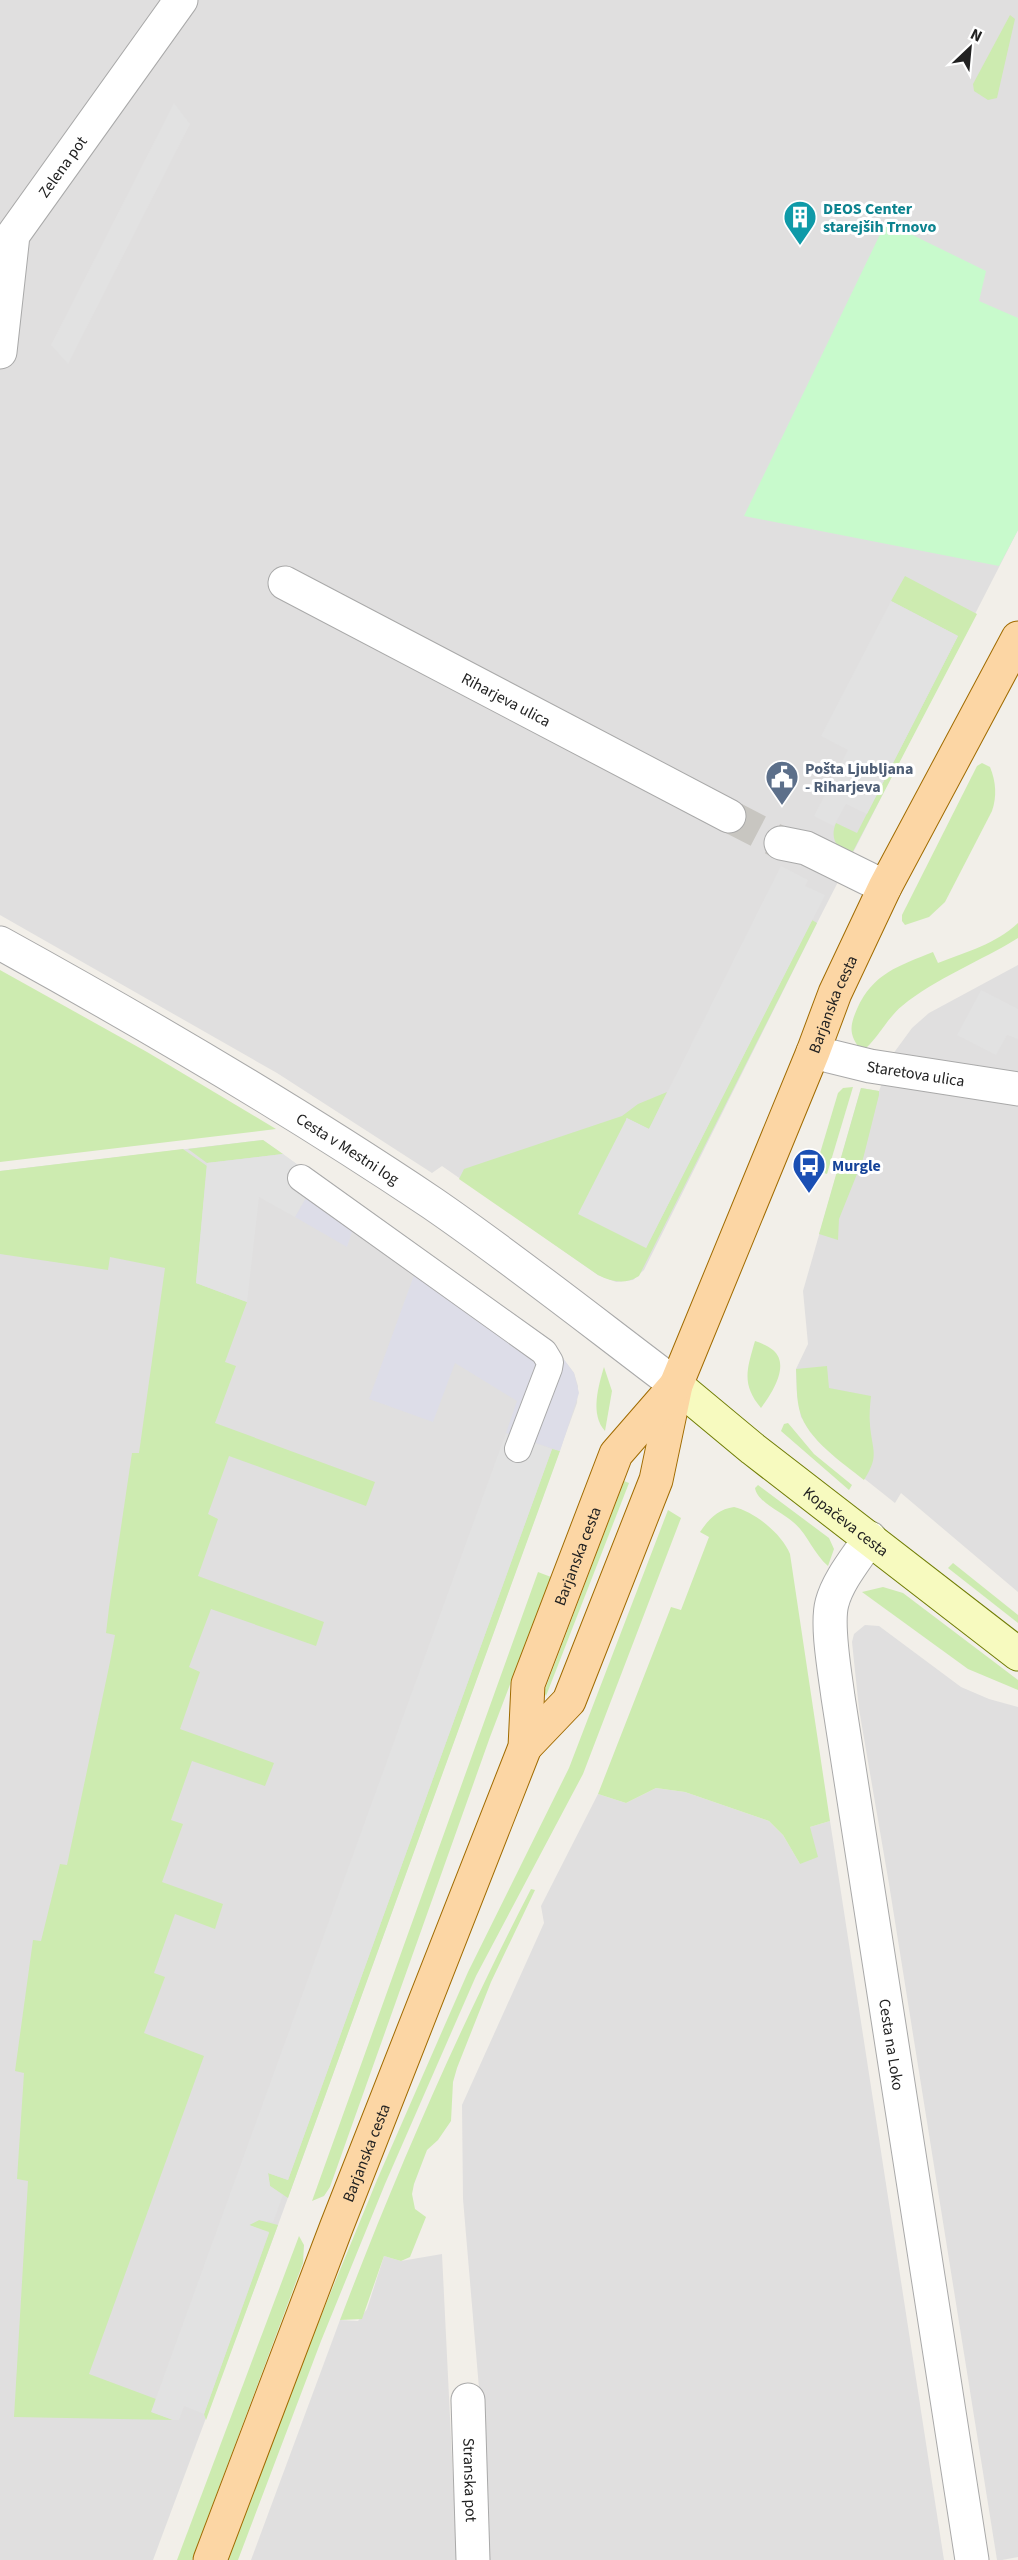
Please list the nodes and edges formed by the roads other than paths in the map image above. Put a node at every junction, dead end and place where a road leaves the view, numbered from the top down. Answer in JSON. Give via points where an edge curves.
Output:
{"nodes":[{"id":1,"x":181,"y":0,"type":"edge"},
{"id":2,"x":7,"y":232,"type":"edge"},
{"id":3,"x":0,"y":352,"type":"edge"},
{"id":4,"x":285,"y":583,"type":"dead end"},
{"id":5,"x":1018,"y":638,"type":"edge"},
{"id":6,"x":729,"y":816,"type":"tunnel mouth"},
{"id":7,"x":781,"y":843,"type":"tunnel mouth"},
{"id":8,"x":885,"y":888,"type":"junction"},
{"id":9,"x":0,"y":943,"type":"edge"},
{"id":10,"x":813,"y":1052,"type":"junction"},
{"id":11,"x":1018,"y":1089,"type":"edge"},
{"id":12,"x":301,"y":1178,"type":"dead end"},
{"id":13,"x":676,"y":1385,"type":"junction"},
{"id":14,"x":518,"y":1449,"type":"dead end"},
{"id":15,"x":870,"y":1538,"type":"junction"},
{"id":16,"x":1018,"y":1654,"type":"edge"},
{"id":17,"x":525,"y":1747,"type":"junction"},
{"id":18,"x":468,"y":2400,"type":"dead end"},
{"id":19,"x":210,"y":2560,"type":"edge"},
{"id":20,"x":473,"y":2560,"type":"edge"},
{"id":21,"x":972,"y":2560,"type":"edge"}],
"edges":[{"from":1,"to":2,"type":"street","name":"Zelena pot"},
{"from":2,"to":3,"type":"street","name":"Zelena pot"},
{"from":4,"to":6,"type":"street","name":"Riharjeva ulica"},
{"from":5,"to":8,"type":"main road","name":"Barjanska cesta"},
{"from":7,"to":8,"type":"street","via":[[806,848]]},
{"from":8,"to":10,"type":"main road","name":"Barjanska cesta","via":[[835,993]]},
{"from":9,"to":13,"type":"street","name":"Cesta v Mestni log","via":[[209,1061],[423,1198]]},
{"from":10,"to":11,"type":"street","name":"Staretova ulica","via":[[870,1066]]},
{"from":10,"to":13,"type":"main road","name":"Barjanska cesta"},
{"from":12,"to":14,"type":"street","via":[[547,1355],[549,1368]]},
{"from":13,"to":15,"type":"main road","name":"Kopačeva cesta"},
{"from":13,"to":17,"type":"main road","name":"Barjanska cesta","via":[[656,1480],[569,1701]]},
{"from":13,"to":17,"type":"main road","name":"Barjanska cesta","via":[[616,1454],[528,1684]]},
{"from":15,"to":16,"type":"main road","name":"Kopačeva cesta"},
{"from":15,"to":21,"type":"street","name":"Cesta na Loko","via":[[838,1587],[830,1617],[837,1686]]},
{"from":17,"to":19,"type":"main road","name":"Barjanska cesta"},
{"from":18,"to":20,"type":"street","name":"Stranska pot"}]}
